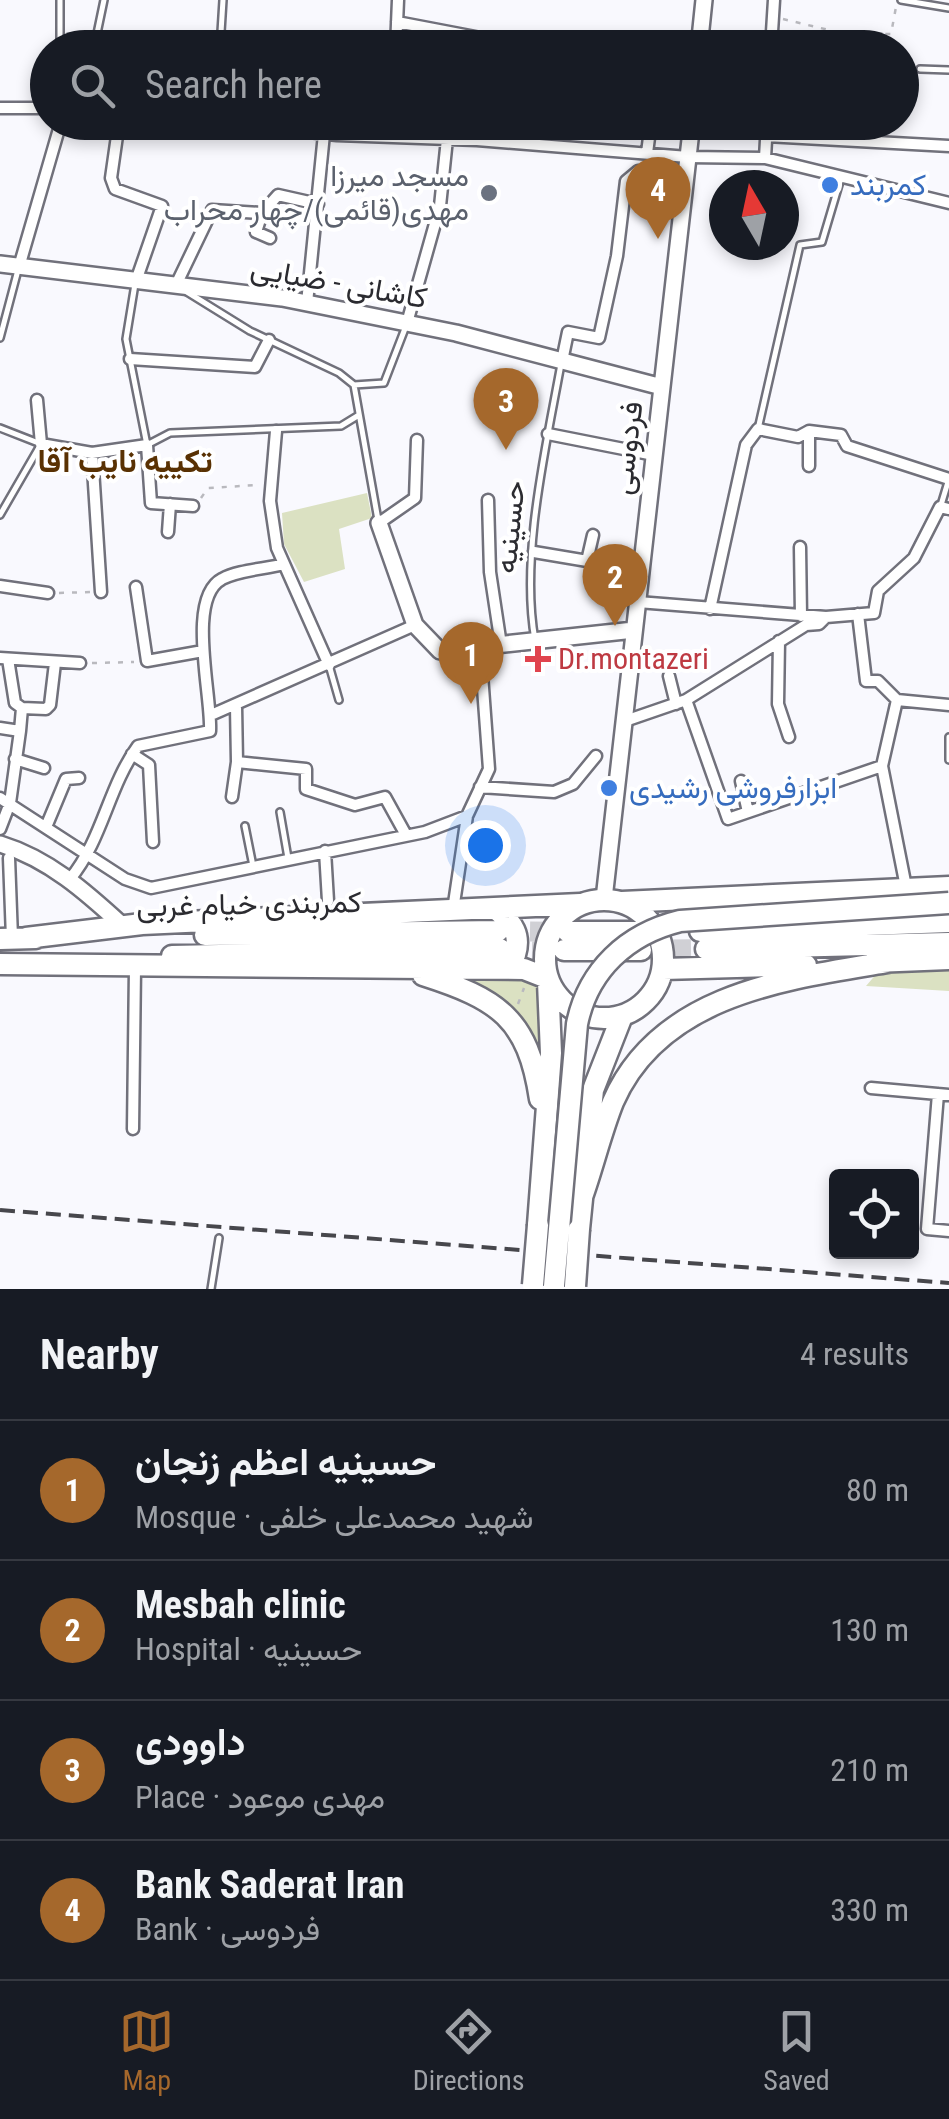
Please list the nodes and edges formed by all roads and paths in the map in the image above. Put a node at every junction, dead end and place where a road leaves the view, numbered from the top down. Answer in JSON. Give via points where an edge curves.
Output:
{"nodes":[{"id":1,"x":60,"y":0,"type":"edge"},
{"id":2,"x":104,"y":0,"type":"edge"},
{"id":3,"x":222,"y":0,"type":"edge"},
{"id":4,"x":398,"y":0,"type":"edge"},
{"id":5,"x":704,"y":0,"type":"edge"},
{"id":6,"x":774,"y":0,"type":"edge"},
{"id":7,"x":900,"y":0,"type":"edge"},
{"id":8,"x":949,"y":8,"type":"edge"},
{"id":9,"x":772,"y":16,"type":"junction"},
{"id":10,"x":397,"y":22,"type":"junction"},
{"id":11,"x":60,"y":30,"type":"edge"},
{"id":12,"x":98,"y":30,"type":"edge"},
{"id":13,"x":221,"y":30,"type":"edge"},
{"id":14,"x":397,"y":30,"type":"edge"},
{"id":15,"x":439,"y":30,"type":"edge"},
{"id":16,"x":701,"y":30,"type":"edge"},
{"id":17,"x":771,"y":30,"type":"edge"},
{"id":18,"x":830,"y":30,"type":"edge"},
{"id":19,"x":891,"y":30,"type":"edge"},
{"id":20,"x":920,"y":69,"type":"dead end"},
{"id":21,"x":949,"y":70,"type":"edge"},
{"id":22,"x":0,"y":108,"type":"edge"},
{"id":23,"x":30,"y":108,"type":"edge"},
{"id":24,"x":56,"y":140,"type":"edge"},
{"id":25,"x":116,"y":140,"type":"edge"},
{"id":26,"x":323,"y":140,"type":"edge"},
{"id":27,"x":447,"y":140,"type":"edge"},
{"id":28,"x":462,"y":140,"type":"edge"},
{"id":29,"x":649,"y":140,"type":"edge"},
{"id":30,"x":690,"y":140,"type":"edge"},
{"id":31,"x":766,"y":140,"type":"edge"},
{"id":32,"x":839,"y":140,"type":"edge"},
{"id":33,"x":949,"y":146,"type":"edge"},
{"id":34,"x":648,"y":152,"type":"junction"},
{"id":35,"x":688,"y":157,"type":"junction"},
{"id":36,"x":765,"y":158,"type":"junction"},
{"id":37,"x":638,"y":171,"type":"dead end"},
{"id":38,"x":841,"y":176,"type":"junction"},
{"id":39,"x":949,"y":202,"type":"edge"},
{"id":40,"x":318,"y":204,"type":"junction"},
{"id":41,"x":262,"y":212,"type":"junction"},
{"id":42,"x":270,"y":238,"type":"dead end"},
{"id":43,"x":0,"y":264,"type":"edge"},
{"id":44,"x":19,"y":266,"type":"junction"},
{"id":45,"x":136,"y":280,"type":"junction"},
{"id":46,"x":176,"y":286,"type":"junction"},
{"id":47,"x":306,"y":303,"type":"junction"},
{"id":48,"x":407,"y":323,"type":"junction"},
{"id":49,"x":0,"y":338,"type":"edge"},
{"id":50,"x":269,"y":340,"type":"junction"},
{"id":51,"x":130,"y":359,"type":"junction"},
{"id":52,"x":562,"y":361,"type":"junction"},
{"id":53,"x":354,"y":386,"type":"junction"},
{"id":54,"x":662,"y":388,"type":"junction"},
{"id":55,"x":37,"y":400,"type":"dead end"},
{"id":56,"x":359,"y":415,"type":"junction"},
{"id":57,"x":0,"y":428,"type":"edge"},
{"id":58,"x":758,"y":429,"type":"junction"},
{"id":59,"x":810,"y":431,"type":"junction"},
{"id":60,"x":276,"y":432,"type":"junction"},
{"id":61,"x":548,"y":434,"type":"junction"},
{"id":62,"x":417,"y":440,"type":"dead end"},
{"id":63,"x":41,"y":444,"type":"junction"},
{"id":64,"x":147,"y":446,"type":"junction"},
{"id":65,"x":92,"y":453,"type":"junction"},
{"id":66,"x":654,"y":455,"type":"junction"},
{"id":67,"x":810,"y":466,"type":"dead end"},
{"id":68,"x":949,"y":479,"type":"edge"},
{"id":69,"x":271,"y":484,"type":"junction"},
{"id":70,"x":488,"y":500,"type":"dead end"},
{"id":71,"x":170,"y":504,"type":"junction"},
{"id":72,"x":193,"y":506,"type":"joint"},
{"id":73,"x":944,"y":508,"type":"edge"},
{"id":74,"x":0,"y":515,"type":"edge"},
{"id":75,"x":379,"y":523,"type":"junction"},
{"id":76,"x":168,"y":532,"type":"dead end"},
{"id":77,"x":593,"y":535,"type":"dead end"},
{"id":78,"x":800,"y":548,"type":"dead end"},
{"id":79,"x":534,"y":552,"type":"junction"},
{"id":80,"x":588,"y":561,"type":"junction"},
{"id":81,"x":284,"y":564,"type":"junction"},
{"id":82,"x":641,"y":570,"type":"junction"},
{"id":83,"x":0,"y":586,"type":"edge"},
{"id":84,"x":136,"y":588,"type":"dead end"},
{"id":85,"x":101,"y":592,"type":"joint"},
{"id":86,"x":48,"y":593,"type":"joint"},
{"id":87,"x":638,"y":602,"type":"junction"},
{"id":88,"x":710,"y":608,"type":"junction"},
{"id":89,"x":858,"y":614,"type":"junction"},
{"id":90,"x":802,"y":616,"type":"junction"},
{"id":91,"x":826,"y":617,"type":"junction"},
{"id":92,"x":415,"y":625,"type":"junction"},
{"id":93,"x":634,"y":630,"type":"junction"},
{"id":94,"x":535,"y":641,"type":"junction"},
{"id":95,"x":779,"y":641,"type":"junction"},
{"id":96,"x":501,"y":645,"type":"junction"},
{"id":97,"x":480,"y":647,"type":"junction"},
{"id":98,"x":202,"y":651,"type":"junction"},
{"id":99,"x":4,"y":659,"type":"edge"},
{"id":100,"x":147,"y":661,"type":"junction"},
{"id":101,"x":55,"y":663,"type":"junction"},
{"id":102,"x":80,"y":663,"type":"joint"},
{"id":103,"x":329,"y":665,"type":"junction"},
{"id":104,"x":669,"y":676,"type":"dead end"},
{"id":105,"x":338,"y":700,"type":"dead end"},
{"id":106,"x":897,"y":700,"type":"junction"},
{"id":107,"x":681,"y":702,"type":"junction"},
{"id":108,"x":236,"y":706,"type":"junction"},
{"id":109,"x":946,"y":706,"type":"edge"},
{"id":110,"x":22,"y":708,"type":"junction"},
{"id":111,"x":211,"y":715,"type":"junction"},
{"id":112,"x":624,"y":721,"type":"junction"},
{"id":113,"x":0,"y":728,"type":"edge"},
{"id":114,"x":20,"y":730,"type":"junction"},
{"id":115,"x":789,"y":737,"type":"dead end"},
{"id":116,"x":948,"y":738,"type":"edge"},
{"id":117,"x":132,"y":754,"type":"junction"},
{"id":118,"x":596,"y":756,"type":"dead end"},
{"id":119,"x":14,"y":759,"type":"junction"},
{"id":120,"x":949,"y":760,"type":"edge"},
{"id":121,"x":237,"y":762,"type":"junction"},
{"id":122,"x":882,"y":766,"type":"junction"},
{"id":123,"x":44,"y":768,"type":"dead end"},
{"id":124,"x":79,"y":778,"type":"dead end"},
{"id":125,"x":742,"y":781,"type":"dead end"},
{"id":126,"x":480,"y":787,"type":"junction"},
{"id":127,"x":232,"y":796,"type":"dead end"},
{"id":128,"x":5,"y":801,"type":"edge"},
{"id":129,"x":280,"y":812,"type":"dead end"},
{"id":130,"x":748,"y":812,"type":"junction"},
{"id":131,"x":468,"y":816,"type":"junction"},
{"id":132,"x":245,"y":826,"type":"dead end"},
{"id":133,"x":46,"y":827,"type":"junction"},
{"id":134,"x":0,"y":829,"type":"edge"},
{"id":135,"x":406,"y":835,"type":"junction"},
{"id":136,"x":153,"y":842,"type":"dead end"},
{"id":137,"x":4,"y":851,"type":"edge"},
{"id":138,"x":326,"y":851,"type":"junction"},
{"id":139,"x":90,"y":855,"type":"junction"},
{"id":140,"x":288,"y":859,"type":"junction"},
{"id":141,"x":254,"y":866,"type":"junction"},
{"id":142,"x":70,"y":879,"type":"junction"},
{"id":143,"x":949,"y":886,"type":"edge"},
{"id":144,"x":906,"y":887,"type":"junction"},
{"id":145,"x":5,"y":888,"type":"edge"},
{"id":146,"x":719,"y":897,"type":"junction"},
{"id":147,"x":328,"y":901,"type":"dead end"},
{"id":148,"x":613,"y":901,"type":"junction"},
{"id":149,"x":580,"y":904,"type":"junction"},
{"id":150,"x":949,"y":904,"type":"edge"},
{"id":151,"x":453,"y":910,"type":"junction"},
{"id":152,"x":497,"y":910,"type":"junction"},
{"id":153,"x":949,"y":922,"type":"edge"},
{"id":154,"x":123,"y":926,"type":"junction"},
{"id":155,"x":13,"y":938,"type":"edge"},
{"id":156,"x":566,"y":941,"type":"tunnel mouth"},
{"id":157,"x":641,"y":941,"type":"tunnel mouth"},
{"id":158,"x":949,"y":943,"type":"edge"},
{"id":159,"x":705,"y":949,"type":"junction"},
{"id":160,"x":949,"y":959,"type":"edge"},
{"id":161,"x":888,"y":962,"type":"junction"},
{"id":162,"x":0,"y":964,"type":"edge"},
{"id":163,"x":90,"y":964,"type":"junction"},
{"id":164,"x":135,"y":968,"type":"junction"},
{"id":165,"x":402,"y":968,"type":"junction"},
{"id":166,"x":662,"y":969,"type":"junction"},
{"id":167,"x":490,"y":970,"type":"junction"},
{"id":168,"x":547,"y":979,"type":"junction"},
{"id":169,"x":622,"y":1016,"type":"junction"},
{"id":170,"x":871,"y":1088,"type":"dead end"},
{"id":171,"x":944,"y":1095,"type":"edge"},
{"id":172,"x":544,"y":1124,"type":"junction"},
{"id":173,"x":133,"y":1128,"type":"dead end"},
{"id":174,"x":582,"y":1197,"type":"junction"},
{"id":175,"x":949,"y":1231,"type":"edge"},
{"id":176,"x":219,"y":1238,"type":"dead end"},
{"id":177,"x":554,"y":1287,"type":"edge"},
{"id":178,"x":212,"y":1289,"type":"edge"}],
"edges":[{"from":1,"to":11,"type":"lane"},
{"from":2,"to":12,"type":"lane"},
{"from":3,"to":13,"type":"lane"},
{"from":4,"to":10,"type":"street"},
{"from":5,"to":16,"type":"street"},
{"from":6,"to":9,"type":"street"},
{"from":7,"to":8,"type":"lane"},
{"from":7,"to":19,"type":"path"},
{"from":9,"to":17,"type":"street"},
{"from":9,"to":18,"type":"path"},
{"from":10,"to":14,"type":"street"},
{"from":10,"to":15,"type":"street"},
{"from":20,"to":21,"type":"lane"},
{"from":22,"to":23,"type":"street"},
{"from":24,"to":44,"type":"street"},
{"from":25,"to":45,"type":"street","via":[[114,189],[162,206]]},
{"from":26,"to":40,"type":"street"},
{"from":27,"to":48,"type":"street","via":[[440,206]]},
{"from":28,"to":34,"type":"street"},
{"from":29,"to":34,"type":"street"},
{"from":30,"to":35,"type":"street","name":"فردوسی"},
{"from":31,"to":36,"type":"street"},
{"from":32,"to":33,"type":"street"},
{"from":34,"to":35,"type":"street"},
{"from":35,"to":36,"type":"street"},
{"from":35,"to":54,"type":"street","name":"فردوسی"},
{"from":36,"to":38,"type":"street"},
{"from":37,"to":52,"type":"street","via":[[626,181],[599,338],[568,332]]},
{"from":38,"to":39,"type":"street"},
{"from":38,"to":58,"type":"lane","via":[[822,242],[800,245]]},
{"from":40,"to":41,"type":"street","via":[[278,195]]},
{"from":40,"to":47,"type":"street"},
{"from":41,"to":42,"type":"street","via":[[256,232]]},
{"from":41,"to":46,"type":"street","via":[[212,210]]},
{"from":43,"to":44,"type":"street","name":"کاشانی - ضیایی"},
{"from":44,"to":45,"type":"street","name":"کاشانی - ضیایی"},
{"from":44,"to":49,"type":"lane"},
{"from":45,"to":46,"type":"street","name":"کاشانی - ضیایی"},
{"from":45,"to":51,"type":"lane","via":[[126,339]]},
{"from":46,"to":47,"type":"street","name":"کاشانی - ضیایی"},
{"from":46,"to":50,"type":"lane"},
{"from":47,"to":48,"type":"street","name":"کاشانی - ضیایی"},
{"from":48,"to":52,"type":"street","name":"کاشانی - ضیایی"},
{"from":48,"to":53,"type":"lane","via":[[384,384]]},
{"from":50,"to":51,"type":"street","via":[[255,366]]},
{"from":50,"to":53,"type":"lane"},
{"from":51,"to":64,"type":"lane"},
{"from":52,"to":54,"type":"street","name":"کاشانی - ضیایی"},
{"from":52,"to":61,"type":"lane","name":"حسینیه"},
{"from":53,"to":56,"type":"lane"},
{"from":54,"to":66,"type":"street","name":"فردوسی"},
{"from":55,"to":63,"type":"street"},
{"from":56,"to":60,"type":"lane","via":[[340,426]]},
{"from":56,"to":75,"type":"lane"},
{"from":57,"to":63,"type":"lane"},
{"from":58,"to":59,"type":"street","via":[[798,437]]},
{"from":58,"to":88,"type":"street","via":[[746,445]]},
{"from":59,"to":67,"type":"street"},
{"from":59,"to":68,"type":"street","via":[[841,436],[847,446]]},
{"from":60,"to":64,"type":"lane","via":[[170,433]]},
{"from":60,"to":69,"type":"street"},
{"from":61,"to":66,"type":"street"},
{"from":61,"to":79,"type":"lane","name":"حسینیه"},
{"from":62,"to":75,"type":"street","via":[[415,498]]},
{"from":63,"to":65,"type":"street"},
{"from":63,"to":74,"type":"lane"},
{"from":64,"to":65,"type":"street"},
{"from":64,"to":71,"type":"street","via":[[152,503]]},
{"from":65,"to":85,"type":"street"},
{"from":66,"to":82,"type":"street","name":"فردوسی"},
{"from":68,"to":73,"type":"lane"},
{"from":69,"to":72,"type":"path","via":[[208,488]]},
{"from":69,"to":81,"type":"street","via":[[276,548]]},
{"from":70,"to":96,"type":"street"},
{"from":71,"to":72,"type":"street"},
{"from":71,"to":76,"type":"street"},
{"from":73,"to":89,"type":"street","via":[[914,558],[878,591],[874,613]]},
{"from":75,"to":92,"type":"street"},
{"from":77,"to":80,"type":"street"},
{"from":78,"to":90,"type":"street"},
{"from":79,"to":80,"type":"street"},
{"from":79,"to":94,"type":"lane","name":"حسینیه","via":[[529,606]]},
{"from":80,"to":82,"type":"street"},
{"from":81,"to":98,"type":"street","via":[[219,580],[204,600]]},
{"from":81,"to":103,"type":"street"},
{"from":82,"to":87,"type":"street","name":"فردوسی"},
{"from":83,"to":86,"type":"street"},
{"from":84,"to":100,"type":"street"},
{"from":85,"to":86,"type":"path"},
{"from":87,"to":88,"type":"street"},
{"from":87,"to":93,"type":"street","name":"فردوسی"},
{"from":88,"to":90,"type":"street"},
{"from":89,"to":91,"type":"street"},
{"from":89,"to":106,"type":"street","via":[[866,681],[878,681]]},
{"from":90,"to":91,"type":"street"},
{"from":91,"to":95,"type":"street"},
{"from":92,"to":97,"type":"street","via":[[440,651]]},
{"from":92,"to":103,"type":"street"},
{"from":93,"to":94,"type":"street"},
{"from":93,"to":112,"type":"street","name":"فردوسی"},
{"from":94,"to":96,"type":"street"},
{"from":95,"to":107,"type":"street"},
{"from":95,"to":115,"type":"street","via":[[778,704]]},
{"from":96,"to":97,"type":"street"},
{"from":97,"to":126,"type":"street","via":[[490,769]]},
{"from":98,"to":100,"type":"street"},
{"from":98,"to":111,"type":"street"},
{"from":99,"to":101,"type":"street"},
{"from":99,"to":110,"type":"street"},
{"from":100,"to":102,"type":"path"},
{"from":101,"to":102,"type":"street"},
{"from":101,"to":110,"type":"street","via":[[50,705]]},
{"from":103,"to":105,"type":"lane"},
{"from":103,"to":108,"type":"street"},
{"from":104,"to":107,"type":"street"},
{"from":106,"to":109,"type":"street"},
{"from":106,"to":122,"type":"street"},
{"from":107,"to":112,"type":"street"},
{"from":107,"to":130,"type":"street","via":[[728,819]]},
{"from":108,"to":111,"type":"street"},
{"from":108,"to":121,"type":"street"},
{"from":110,"to":114,"type":"street"},
{"from":111,"to":117,"type":"street","via":[[210,731],[138,746]]},
{"from":112,"to":148,"type":"street","name":"فردوسی"},
{"from":113,"to":114,"type":"street"},
{"from":114,"to":119,"type":"street"},
{"from":116,"to":120,"type":"lane"},
{"from":117,"to":136,"type":"street","via":[[149,764]]},
{"from":117,"to":139,"type":"street"},
{"from":118,"to":126,"type":"street","via":[[572,784],[554,792]]},
{"from":119,"to":123,"type":"street"},
{"from":119,"to":128,"type":"street"},
{"from":121,"to":127,"type":"street"},
{"from":121,"to":135,"type":"street","via":[[306,769],[306,790],[355,805],[385,797]]},
{"from":122,"to":130,"type":"street"},
{"from":122,"to":144,"type":"street"},
{"from":124,"to":133,"type":"street","via":[[66,779]]},
{"from":125,"to":130,"type":"street"},
{"from":126,"to":131,"type":"street"},
{"from":128,"to":133,"type":"street"},
{"from":128,"to":134,"type":"street"},
{"from":129,"to":140,"type":"lane"},
{"from":131,"to":135,"type":"street"},
{"from":131,"to":151,"type":"street"},
{"from":132,"to":141,"type":"lane"},
{"from":133,"to":139,"type":"street"},
{"from":135,"to":138,"type":"street"},
{"from":137,"to":142,"type":"street","via":[[22,851]]},
{"from":137,"to":145,"type":"street"},
{"from":138,"to":140,"type":"street"},
{"from":138,"to":147,"type":"street"},
{"from":139,"to":141,"type":"street","via":[[151,888]]},
{"from":139,"to":142,"type":"street"},
{"from":140,"to":141,"type":"street"},
{"from":142,"to":154,"type":"street"},
{"from":143,"to":144,"type":"highway"},
{"from":144,"to":146,"type":"highway"},
{"from":145,"to":155,"type":"street"},
{"from":146,"to":148,"type":"highway"},
{"from":146,"to":159,"type":"highway","via":[[695,914],[691,927],[694,956]]},
{"from":148,"to":149,"type":"highway"},
{"from":148,"to":166,"type":"highway","via":[[638,910],[659,936]]},
{"from":149,"to":152,"type":"highway"},
{"from":149,"to":168,"type":"highway","via":[[549,934]]},
{"from":150,"to":177,"type":"highway","bridge":true,"via":[[680,921],[650,930],[608,961],[585,994],[577,1024]]},
{"from":151,"to":152,"type":"highway"},
{"from":151,"to":154,"type":"highway"},
{"from":152,"to":167,"type":"highway","via":[[518,942],[508,964]]},
{"from":153,"to":159,"type":"highway"},
{"from":154,"to":155,"type":"highway"},
{"from":155,"to":163,"type":"highway","name":"کمربندی خیام غربی","via":[[499,941]]},
{"from":156,"to":157,"type":"highway"},
{"from":158,"to":159,"type":"highway"},
{"from":159,"to":161,"type":"highway"},
{"from":159,"to":166,"type":"highway"},
{"from":160,"to":161,"type":"highway"},
{"from":161,"to":174,"type":"highway","via":[[750,989],[680,1023],[625,1081]]},
{"from":162,"to":163,"type":"highway"},
{"from":163,"to":164,"type":"highway"},
{"from":164,"to":165,"type":"highway"},
{"from":164,"to":173,"type":"street"},
{"from":165,"to":167,"type":"highway"},
{"from":165,"to":172,"type":"highway","via":[[480,996],[510,1016],[529,1048]]},
{"from":166,"to":169,"type":"highway","via":[[649,998]]},
{"from":167,"to":168,"type":"highway","via":[[524,969]]},
{"from":168,"to":169,"type":"highway","via":[[570,1008],[604,1019]]},
{"from":168,"to":172,"type":"highway","via":[[551,1054]]},
{"from":169,"to":174,"type":"highway","via":[[594,1090]]},
{"from":170,"to":171,"type":"street"},
{"from":171,"to":175,"type":"street","via":[[927,1229]]},
{"from":172,"to":177,"type":"highway","bridge":true,"via":[[538,1225]]},
{"from":174,"to":177,"type":"highway","bridge":true,"via":[[578,1229]]},
{"from":176,"to":178,"type":"lane"}]}
